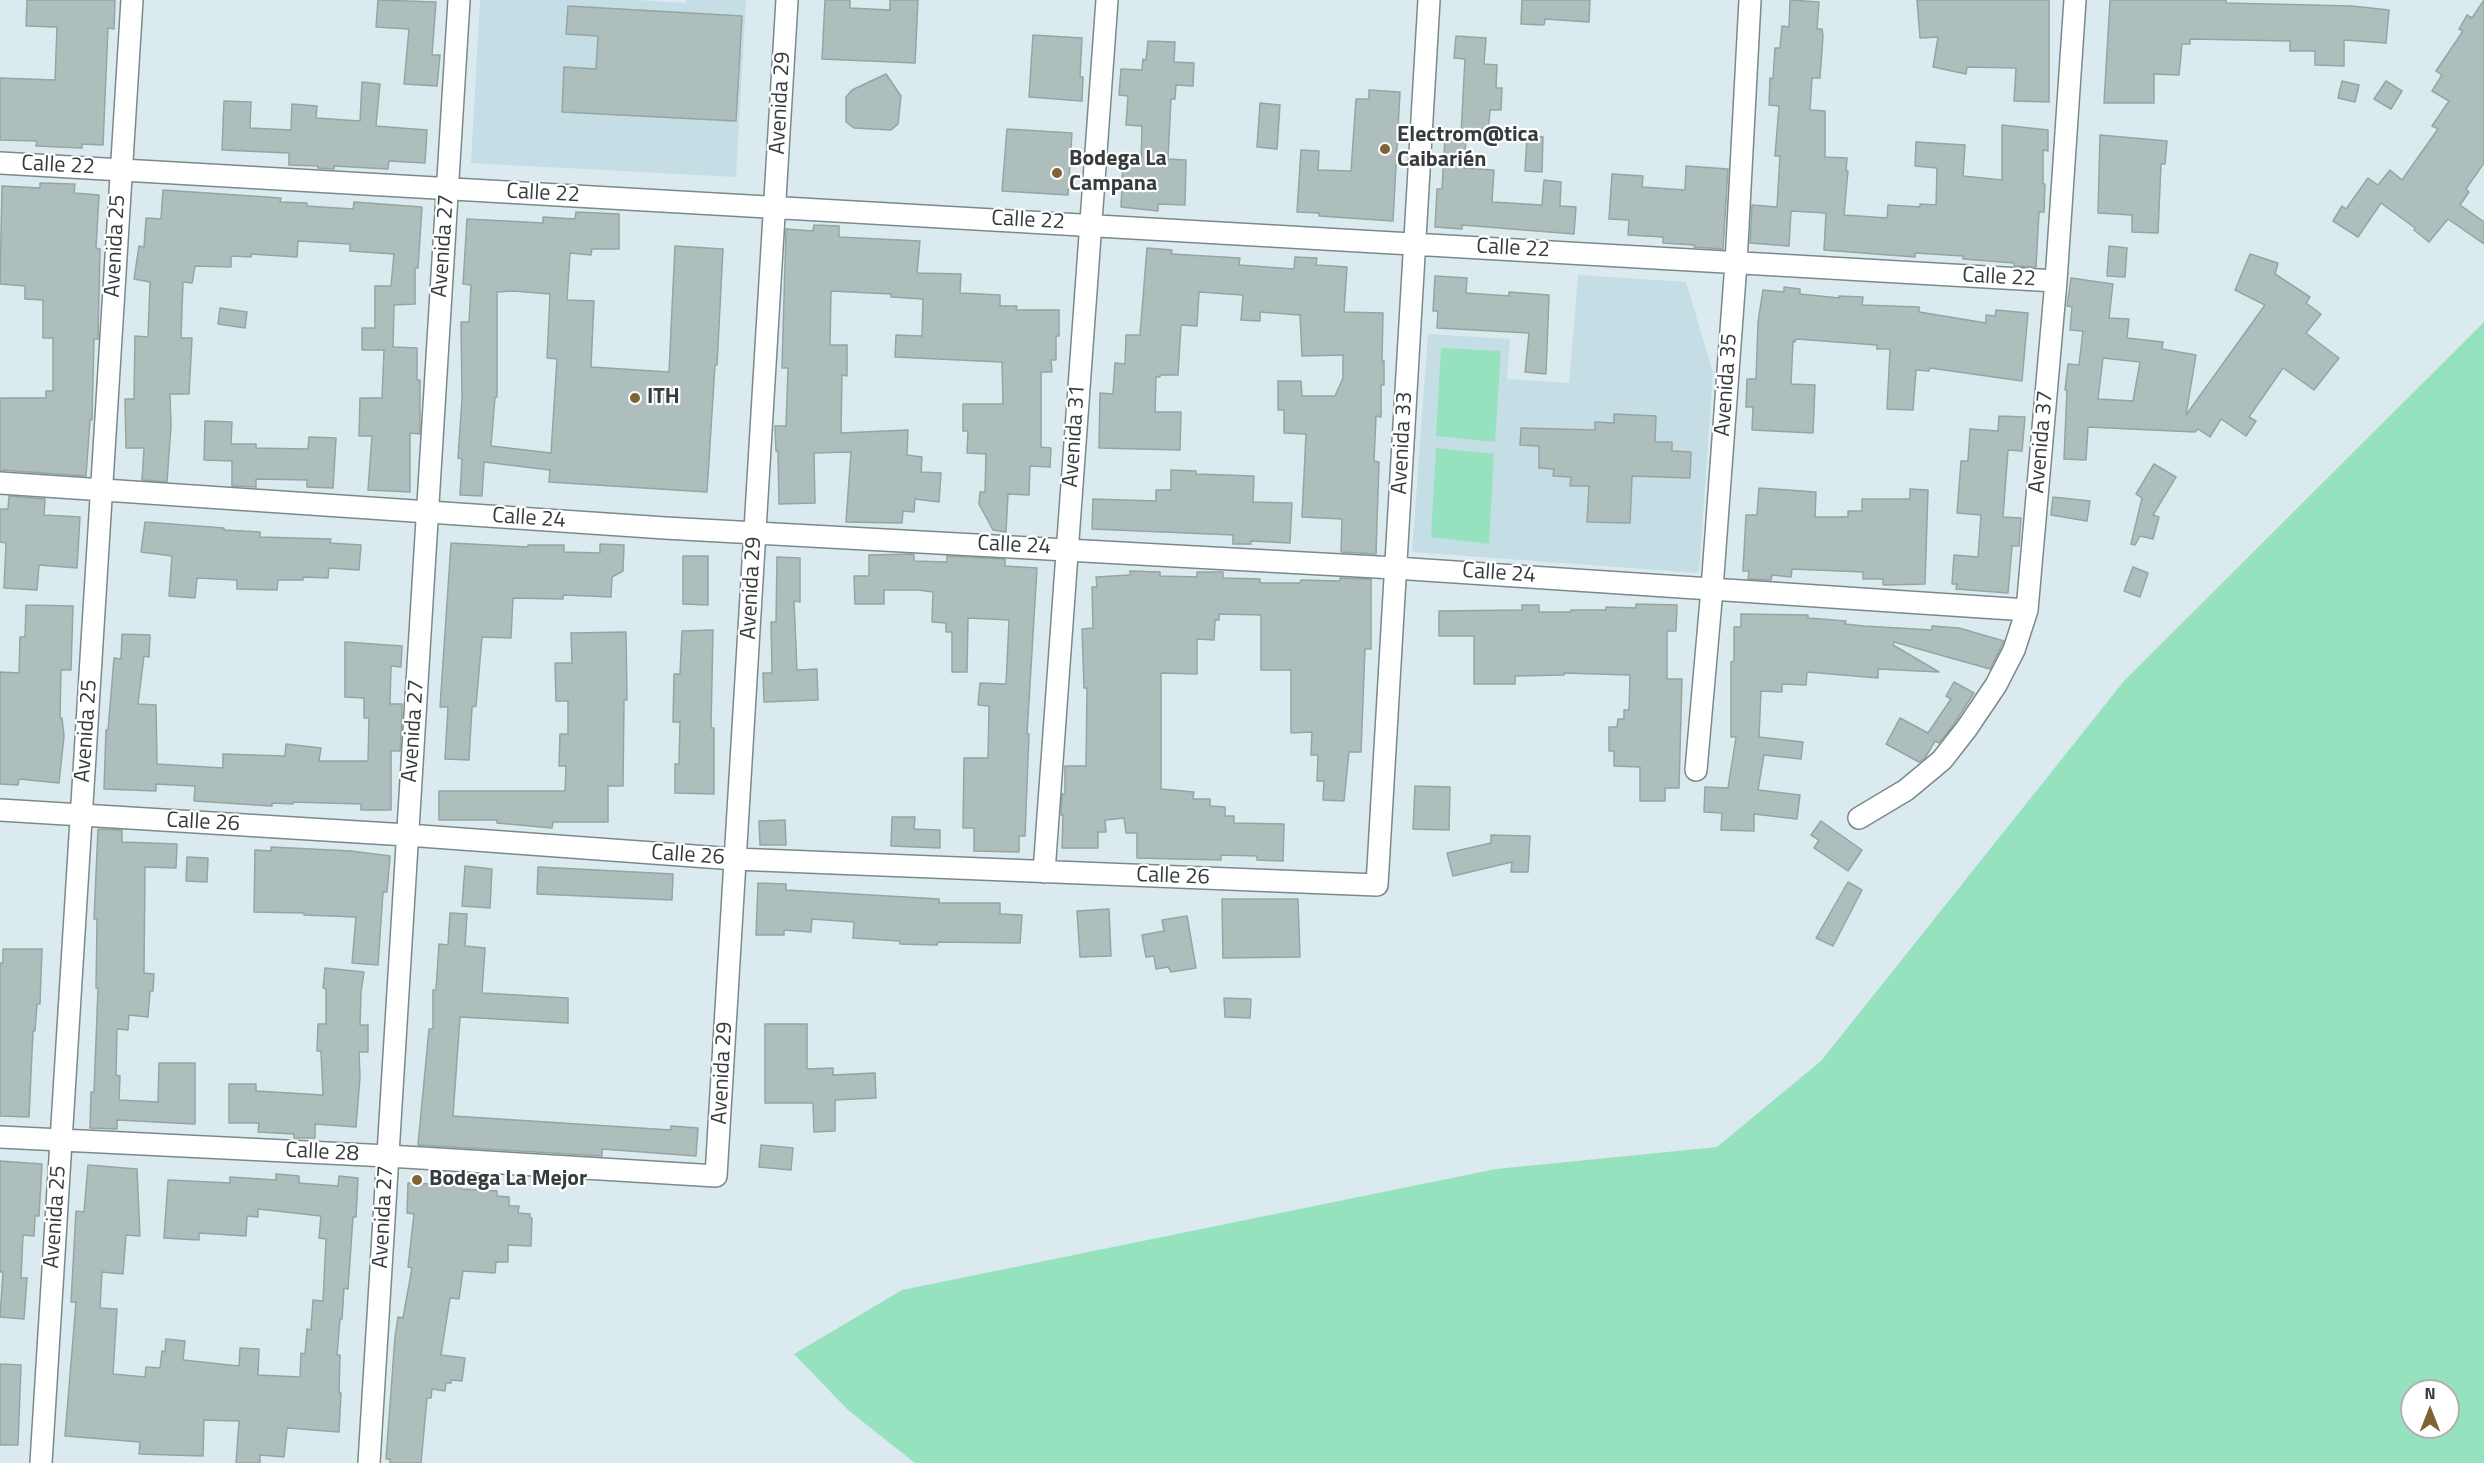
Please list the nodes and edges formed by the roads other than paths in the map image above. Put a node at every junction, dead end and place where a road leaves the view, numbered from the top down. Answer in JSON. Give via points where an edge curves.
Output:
{"nodes":[{"id":1,"x":132,"y":0,"type":"edge"},
{"id":2,"x":459,"y":0,"type":"edge"},
{"id":3,"x":787,"y":0,"type":"edge"},
{"id":4,"x":1107,"y":0,"type":"edge"},
{"id":5,"x":1429,"y":0,"type":"edge"},
{"id":6,"x":1750,"y":0,"type":"edge"},
{"id":7,"x":2075,"y":0,"type":"edge"},
{"id":8,"x":0,"y":163,"type":"edge"},
{"id":9,"x":120,"y":169,"type":"junction"},
{"id":10,"x":447,"y":188,"type":"junction"},
{"id":11,"x":774,"y":207,"type":"junction"},
{"id":12,"x":1092,"y":225,"type":"junction"},
{"id":13,"x":1415,"y":243,"type":"junction"},
{"id":14,"x":1736,"y":263,"type":"junction"},
{"id":15,"x":2056,"y":281,"type":"junction"},
{"id":16,"x":0,"y":483,"type":"edge"},
{"id":17,"x":102,"y":490,"type":"junction"},
{"id":18,"x":427,"y":513,"type":"junction"},
{"id":19,"x":755,"y":533,"type":"junction"},
{"id":20,"x":1066,"y":549,"type":"junction"},
{"id":21,"x":1395,"y":567,"type":"junction"},
{"id":22,"x":1712,"y":589,"type":"junction"},
{"id":23,"x":2028,"y":610,"type":"junction"},
{"id":24,"x":1696,"y":770,"type":"dead end"},
{"id":25,"x":0,"y":810,"type":"edge"},
{"id":26,"x":81,"y":816,"type":"junction"},
{"id":27,"x":1859,"y":818,"type":"dead end"},
{"id":28,"x":407,"y":835,"type":"junction"},
{"id":29,"x":735,"y":860,"type":"junction"},
{"id":30,"x":1044,"y":872,"type":"junction"},
{"id":31,"x":1377,"y":885,"type":"joint"},
{"id":32,"x":0,"y":1137,"type":"edge"},
{"id":33,"x":61,"y":1141,"type":"junction"},
{"id":34,"x":388,"y":1156,"type":"junction"},
{"id":35,"x":716,"y":1176,"type":"joint"},
{"id":36,"x":41,"y":1463,"type":"edge"},
{"id":37,"x":369,"y":1463,"type":"edge"}],
"edges":[{"from":1,"to":9,"type":"street","name":"Avenida 25"},
{"from":2,"to":10,"type":"street","name":"Avenida 27"},
{"from":3,"to":11,"type":"street","name":"Avenida 29"},
{"from":4,"to":12,"type":"street","name":"Avenida 31"},
{"from":5,"to":13,"type":"street","name":"Avenida 33"},
{"from":6,"to":14,"type":"street","name":"Avenida 35"},
{"from":7,"to":15,"type":"street","name":"Avenida 37"},
{"from":8,"to":9,"type":"street","name":"Calle 22"},
{"from":9,"to":10,"type":"street","name":"Calle 22"},
{"from":9,"to":17,"type":"street","name":"Avenida 25"},
{"from":10,"to":11,"type":"street","name":"Calle 22"},
{"from":10,"to":18,"type":"street","name":"Avenida 27"},
{"from":11,"to":12,"type":"street","name":"Calle 22"},
{"from":11,"to":19,"type":"street","name":"Avenida 29"},
{"from":12,"to":13,"type":"street","name":"Calle 22"},
{"from":12,"to":20,"type":"street","name":"Avenida 31"},
{"from":13,"to":14,"type":"street","name":"Calle 22"},
{"from":13,"to":21,"type":"street","name":"Avenida 33"},
{"from":14,"to":15,"type":"street","name":"Calle 22"},
{"from":14,"to":22,"type":"street","name":"Avenida 35"},
{"from":15,"to":23,"type":"street","name":"Avenida 37"},
{"from":16,"to":17,"type":"street","name":"Calle 24"},
{"from":17,"to":18,"type":"street","name":"Calle 24"},
{"from":17,"to":26,"type":"street","name":"Avenida 25"},
{"from":18,"to":19,"type":"street","name":"Calle 24"},
{"from":18,"to":28,"type":"street","name":"Avenida 27"},
{"from":19,"to":20,"type":"street","name":"Calle 24"},
{"from":19,"to":29,"type":"street","name":"Avenida 29"},
{"from":20,"to":21,"type":"street","name":"Calle 24"},
{"from":20,"to":30,"type":"street","name":"Avenida 31"},
{"from":21,"to":22,"type":"street","name":"Calle 24"},
{"from":21,"to":31,"type":"street","name":"Avenida 33"},
{"from":22,"to":23,"type":"street","name":"Calle 24"},
{"from":22,"to":24,"type":"street","name":"Avenida 35"},
{"from":23,"to":27,"type":"street","name":"Avenida 37","via":[[1996,685],[1942,760],[1906,790]]},
{"from":25,"to":26,"type":"street","name":"Calle 26"},
{"from":26,"to":28,"type":"street","name":"Calle 26"},
{"from":26,"to":33,"type":"street","name":"Avenida 25"},
{"from":28,"to":29,"type":"street","name":"Calle 26"},
{"from":28,"to":34,"type":"street","name":"Avenida 27"},
{"from":29,"to":30,"type":"street","name":"Calle 26"},
{"from":29,"to":35,"type":"street","name":"Avenida 29"},
{"from":30,"to":31,"type":"street","name":"Calle 26"},
{"from":32,"to":33,"type":"street","name":"Calle 28"},
{"from":33,"to":34,"type":"street","name":"Calle 28"},
{"from":33,"to":36,"type":"street","name":"Avenida 25"},
{"from":34,"to":35,"type":"street","name":"Calle 28"},
{"from":34,"to":37,"type":"street","name":"Avenida 27"}]}
